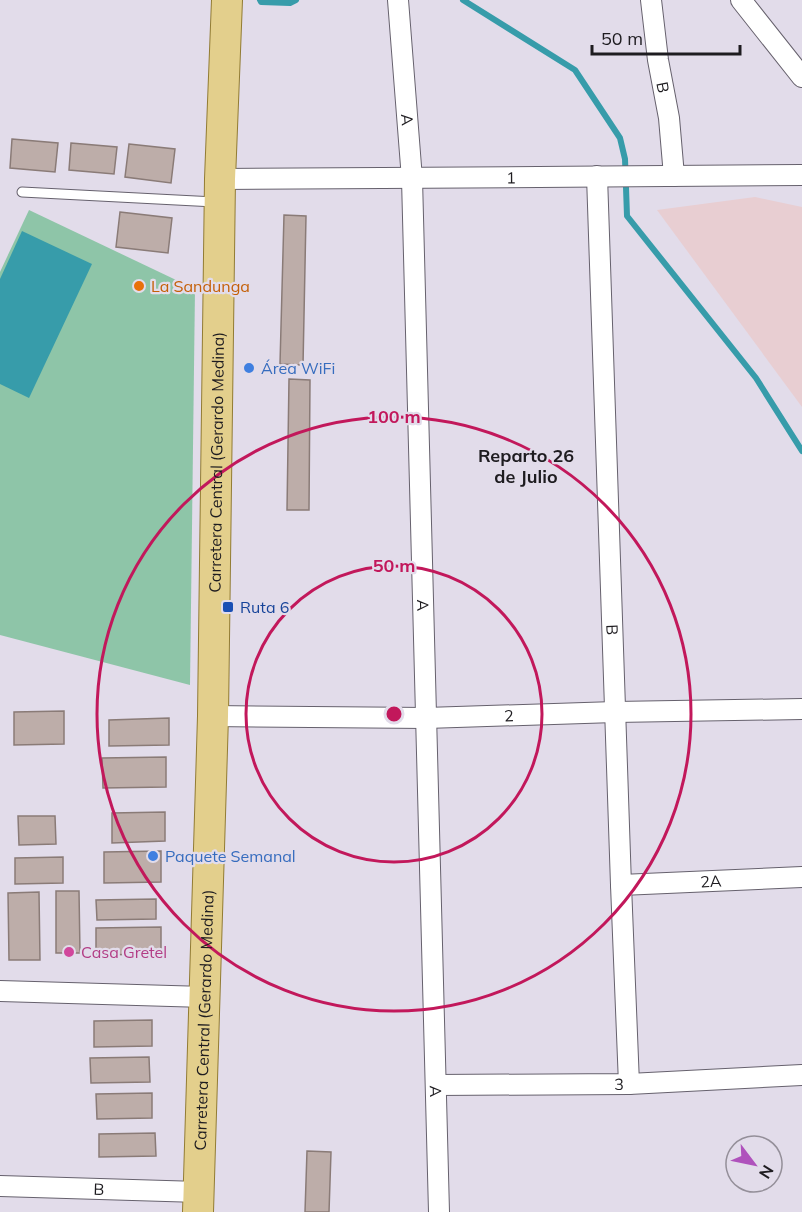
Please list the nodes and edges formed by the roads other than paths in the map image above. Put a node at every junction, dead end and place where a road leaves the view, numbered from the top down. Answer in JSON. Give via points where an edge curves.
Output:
{"nodes":[{"id":1,"x":227,"y":0,"type":"edge"},
{"id":2,"x":398,"y":0,"type":"edge"},
{"id":3,"x":651,"y":0,"type":"edge"},
{"id":4,"x":741,"y":0,"type":"edge"},
{"id":5,"x":802,"y":77,"type":"edge"},
{"id":6,"x":605,"y":176,"type":"junction"},
{"id":7,"x":674,"y":176,"type":"junction"},
{"id":8,"x":802,"y":176,"type":"edge"},
{"id":9,"x":412,"y":179,"type":"junction"},
{"id":10,"x":220,"y":190,"type":"junction"},
{"id":11,"x":22,"y":192,"type":"dead end"},
{"id":12,"x":802,"y":709,"type":"edge"},
{"id":13,"x":615,"y":712,"type":"junction"},
{"id":14,"x":213,"y":716,"type":"junction"},
{"id":15,"x":426,"y":718,"type":"junction"},
{"id":16,"x":802,"y":877,"type":"edge"},
{"id":17,"x":621,"y":885,"type":"junction"},
{"id":18,"x":0,"y":991,"type":"edge"},
{"id":19,"x":205,"y":997,"type":"junction"},
{"id":20,"x":802,"y":1075,"type":"edge"},
{"id":21,"x":629,"y":1084,"type":"junction"},
{"id":22,"x":436,"y":1085,"type":"junction"},
{"id":23,"x":0,"y":1186,"type":"edge"},
{"id":24,"x":198,"y":1202,"type":"edge"},
{"id":25,"x":439,"y":1212,"type":"edge"}],
"edges":[{"from":1,"to":10,"type":"main road","name":"Carretera Central (Gerardo Medina)"},
{"from":2,"to":9,"type":"street","name":"A"},
{"from":3,"to":7,"type":"street","name":"B"},
{"from":4,"to":5,"type":"street"},
{"from":6,"to":7,"type":"street","name":"1"},
{"from":6,"to":9,"type":"street","name":"1"},
{"from":6,"to":13,"type":"street","name":"B"},
{"from":7,"to":8,"type":"street","name":"1"},
{"from":9,"to":10,"type":"street","name":"1"},
{"from":9,"to":15,"type":"street","name":"A"},
{"from":10,"to":11,"type":"lane"},
{"from":10,"to":14,"type":"main road","name":"Carretera Central (Gerardo Medina)"},
{"from":12,"to":13,"type":"street","name":"2"},
{"from":13,"to":15,"type":"street","name":"2"},
{"from":13,"to":17,"type":"street","name":"B"},
{"from":14,"to":15,"type":"street","name":"2"},
{"from":14,"to":19,"type":"main road","name":"Carretera Central (Gerardo Medina)"},
{"from":15,"to":22,"type":"street","name":"A"},
{"from":16,"to":17,"type":"street","name":"2A"},
{"from":17,"to":21,"type":"street","name":"B"},
{"from":18,"to":19,"type":"street"},
{"from":19,"to":24,"type":"main road","name":"Carretera Central (Gerardo Medina)"},
{"from":20,"to":21,"type":"street","name":"3"},
{"from":21,"to":22,"type":"street","name":"3"},
{"from":22,"to":25,"type":"street","name":"A"},
{"from":23,"to":24,"type":"street","name":"B"}]}
